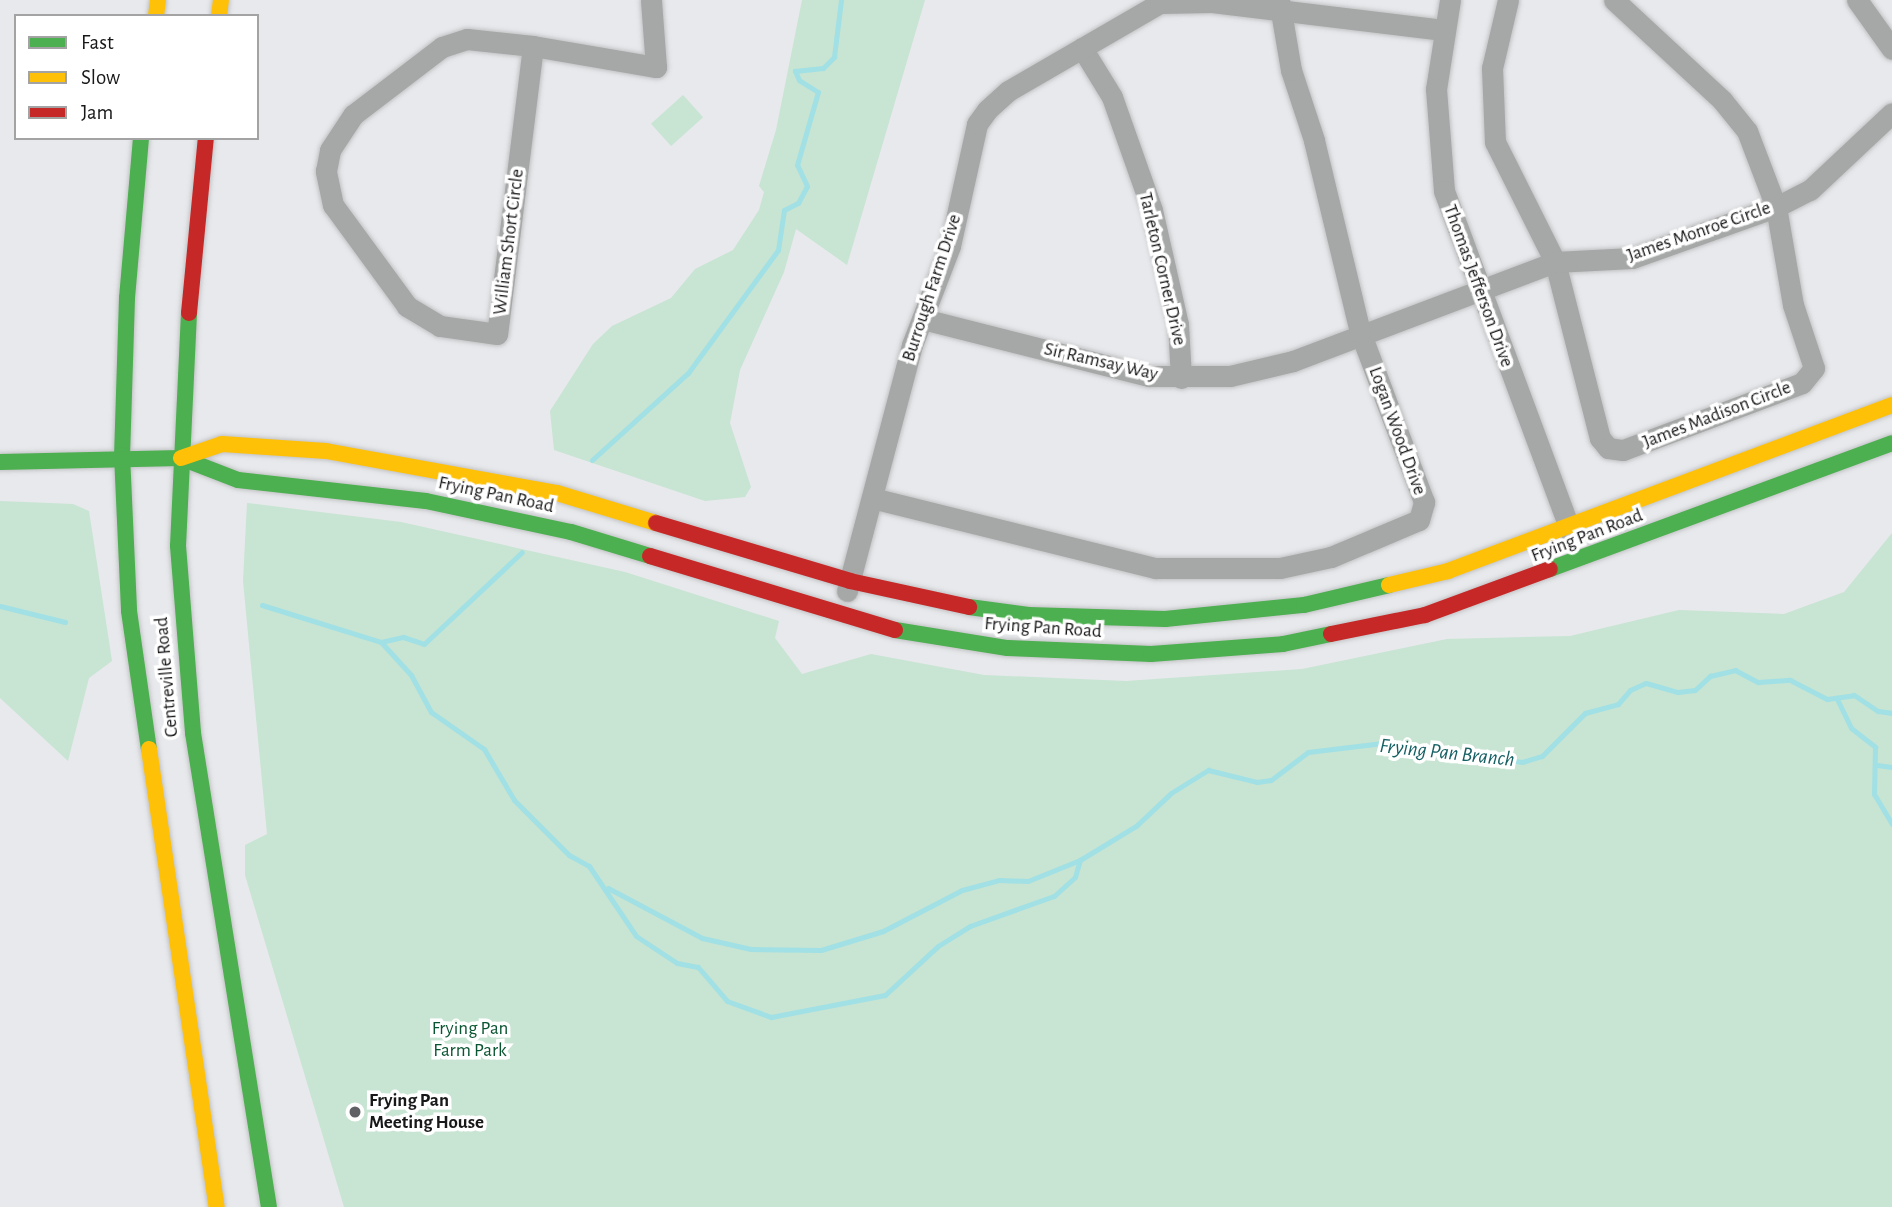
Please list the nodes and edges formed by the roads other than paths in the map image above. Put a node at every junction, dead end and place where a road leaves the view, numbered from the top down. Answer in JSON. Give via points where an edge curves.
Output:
{"nodes":[{"id":1,"x":652,"y":0,"type":"edge"},
{"id":2,"x":1450,"y":0,"type":"edge"},
{"id":3,"x":1507,"y":0,"type":"edge"},
{"id":4,"x":1614,"y":0,"type":"edge"},
{"id":5,"x":1857,"y":0,"type":"edge"},
{"id":6,"x":1160,"y":1,"type":"edge"},
{"id":7,"x":1277,"y":5,"type":"edge"},
{"id":8,"x":1443,"y":30,"type":"junction"},
{"id":9,"x":533,"y":46,"type":"junction"},
{"id":10,"x":1082,"y":48,"type":"junction"},
{"id":11,"x":1892,"y":49,"type":"edge"},
{"id":12,"x":1892,"y":113,"type":"edge"},
{"id":13,"x":141,"y":140,"type":"edge"},
{"id":14,"x":206,"y":140,"type":"edge"},
{"id":15,"x":1776,"y":206,"type":"junction"},
{"id":16,"x":1555,"y":262,"type":"junction"},
{"id":17,"x":1477,"y":288,"type":"junction"},
{"id":18,"x":923,"y":319,"type":"junction"},
{"id":19,"x":1360,"y":332,"type":"junction"},
{"id":20,"x":1181,"y":378,"type":"junction"},
{"id":21,"x":1892,"y":405,"type":"edge"},
{"id":22,"x":1892,"y":443,"type":"edge"},
{"id":23,"x":122,"y":455,"type":"junction"},
{"id":24,"x":181,"y":458,"type":"junction"},
{"id":25,"x":0,"y":462,"type":"edge"},
{"id":26,"x":872,"y":498,"type":"junction"},
{"id":27,"x":1569,"y":527,"type":"junction"},
{"id":28,"x":1581,"y":561,"type":"junction"},
{"id":29,"x":850,"y":581,"type":"junction"},
{"id":30,"x":841,"y":616,"type":"junction"},
{"id":31,"x":217,"y":1207,"type":"edge"},
{"id":32,"x":269,"y":1207,"type":"edge"}],
"edges":[{"from":1,"to":9,"type":"street","name":"William Short Circle","via":[[656,67]]},
{"from":2,"to":8,"type":"street","name":"Thomas Jefferson Drive"},
{"from":3,"to":16,"type":"street","name":"James Madison Circle","via":[[1492,68],[1495,142]]},
{"from":4,"to":15,"type":"street","name":"James Madison Circle","via":[[1723,100],[1747,131]]},
{"from":5,"to":11,"type":"street"},
{"from":6,"to":7,"type":"street","name":"Burrough Farm Drive"},
{"from":6,"to":10,"type":"street","name":"Burrough Farm Drive"},
{"from":7,"to":8,"type":"street","name":"Burrough Farm Drive"},
{"from":7,"to":19,"type":"street","name":"Logan Wood Drive"},
{"from":8,"to":17,"type":"street","name":"Thomas Jefferson Drive","via":[[1436,89],[1438,157],[1452,223]]},
{"from":9,"to":9,"type":"street","name":"William Short Circle","via":[[467,39],[442,47],[353,115],[330,150],[326,171],[332,205],[421,320],[497,334]]},
{"from":10,"to":18,"type":"street","name":"Burrough Farm Drive","via":[[1008,91],[977,124],[950,246]]},
{"from":10,"to":20,"type":"street","name":"Tarleton Corner Drive","via":[[1112,97],[1152,210],[1178,324]]},
{"from":12,"to":15,"type":"street","name":"James Monroe Circle","via":[[1810,190]]},
{"from":13,"to":23,"type":"main road","name":"Centreville Road","via":[[127,298]]},
{"from":14,"to":24,"type":"main road","name":"Centreville Road"},
{"from":15,"to":16,"type":"street","name":"James Monroe Circle","via":[[1632,258]]},
{"from":15,"to":16,"type":"street","name":"James Madison Circle","via":[[1793,305],[1813,359],[1810,376],[1623,450],[1608,448],[1600,438]]},
{"from":16,"to":17,"type":"street","name":"James Monroe Circle"},
{"from":17,"to":19,"type":"street","name":"Sir Ramsay Way"},
{"from":17,"to":27,"type":"street","name":"Thomas Jefferson Drive"},
{"from":18,"to":20,"type":"street","name":"Sir Ramsay Way","via":[[1149,376]]},
{"from":18,"to":26,"type":"street","name":"Burrough Farm Drive"},
{"from":19,"to":20,"type":"street","name":"Sir Ramsay Way","via":[[1293,361],[1230,376]]},
{"from":19,"to":26,"type":"street","name":"Logan Wood Drive","via":[[1424,502],[1419,520],[1408,527],[1331,557],[1280,568],[1155,568]]},
{"from":21,"to":27,"type":"main road","name":"Frying Pan Road"},
{"from":22,"to":28,"type":"main road","name":"Frying Pan Road"},
{"from":23,"to":24,"type":"main road","name":"Frying Pan Road"},
{"from":23,"to":25,"type":"main road","name":"Frying Pan Road"},
{"from":23,"to":31,"type":"main road","name":"Centreville Road","via":[[138,695]]},
{"from":24,"to":29,"type":"main road","name":"Frying Pan Road","via":[[222,444],[262,446],[326,451],[504,482],[648,516]]},
{"from":24,"to":30,"type":"main road","name":"Frying Pan Road","via":[[238,480],[426,501],[547,527]]},
{"from":24,"to":32,"type":"main road","name":"Centreville Road","via":[[178,546],[193,733]]},
{"from":26,"to":29,"type":"street","name":"Burrough Farm Drive"},
{"from":27,"to":28,"type":"street","name":"Thomas Jefferson Drive"},
{"from":27,"to":29,"type":"main road","name":"Frying Pan Road","via":[[1401,585],[1231,614],[1165,619],[1028,615]]},
{"from":28,"to":30,"type":"main road","name":"Frying Pan Road","via":[[1385,626],[1213,653],[1083,654],[1008,648],[904,632]]},
{"from":29,"to":30,"type":"street","name":"Burrough Farm Drive"}]}
